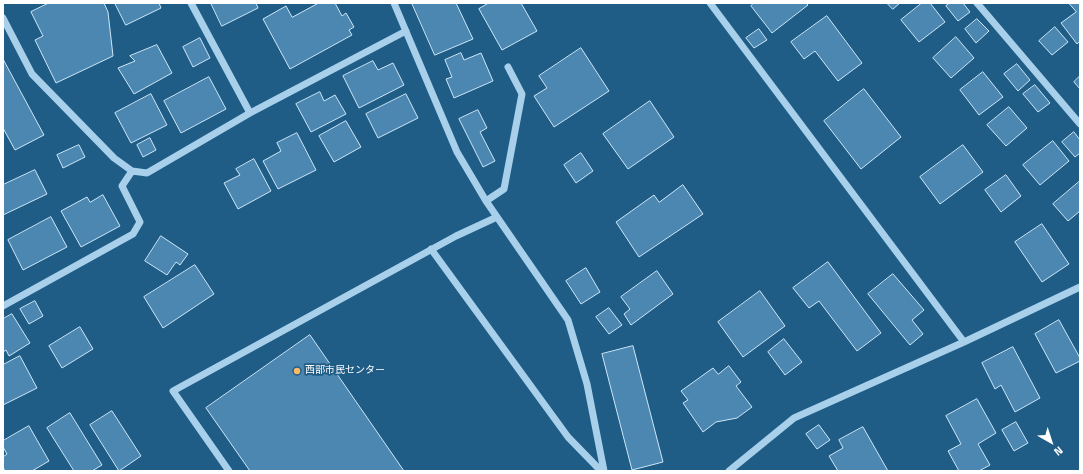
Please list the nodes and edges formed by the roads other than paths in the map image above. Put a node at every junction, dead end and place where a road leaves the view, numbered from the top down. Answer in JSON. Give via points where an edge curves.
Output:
{"nodes":[{"id":1,"x":191,"y":3,"type":"edge"},
{"id":2,"x":394,"y":3,"type":"edge"},
{"id":3,"x":710,"y":3,"type":"edge"},
{"id":4,"x":977,"y":3,"type":"edge"},
{"id":5,"x":3,"y":18,"type":"edge"},
{"id":6,"x":406,"y":31,"type":"junction"},
{"id":7,"x":508,"y":67,"type":"dead end"},
{"id":8,"x":250,"y":113,"type":"junction"},
{"id":9,"x":1080,"y":124,"type":"edge"},
{"id":10,"x":132,"y":171,"type":"junction"},
{"id":11,"x":486,"y":201,"type":"junction"},
{"id":12,"x":497,"y":217,"type":"junction"},
{"id":13,"x":431,"y":249,"type":"junction"},
{"id":14,"x":1080,"y":287,"type":"edge"},
{"id":15,"x":3,"y":306,"type":"edge"},
{"id":16,"x":964,"y":342,"type":"junction"},
{"id":17,"x":229,"y":471,"type":"edge"},
{"id":18,"x":601,"y":471,"type":"edge"},
{"id":19,"x":604,"y":471,"type":"edge"},
{"id":20,"x":729,"y":471,"type":"edge"}],
"edges":[{"from":1,"to":8,"type":"street"},
{"from":2,"to":6,"type":"street"},
{"from":3,"to":16,"type":"street"},
{"from":4,"to":9,"type":"street"},
{"from":5,"to":10,"type":"street","via":[[32,74],[114,158]]},
{"from":6,"to":8,"type":"street"},
{"from":6,"to":11,"type":"street","via":[[457,152]]},
{"from":7,"to":11,"type":"street","via":[[522,94],[504,189]]},
{"from":8,"to":10,"type":"street","via":[[148,173]]},
{"from":10,"to":15,"type":"street","via":[[122,186],[140,222],[132,234]]},
{"from":11,"to":12,"type":"street"},
{"from":12,"to":13,"type":"street"},
{"from":12,"to":19,"type":"street","via":[[568,320],[587,384]]},
{"from":13,"to":17,"type":"street","via":[[173,391]]},
{"from":13,"to":18,"type":"street","via":[[568,437]]},
{"from":14,"to":16,"type":"street"},
{"from":16,"to":20,"type":"street","via":[[794,418]]}]}
